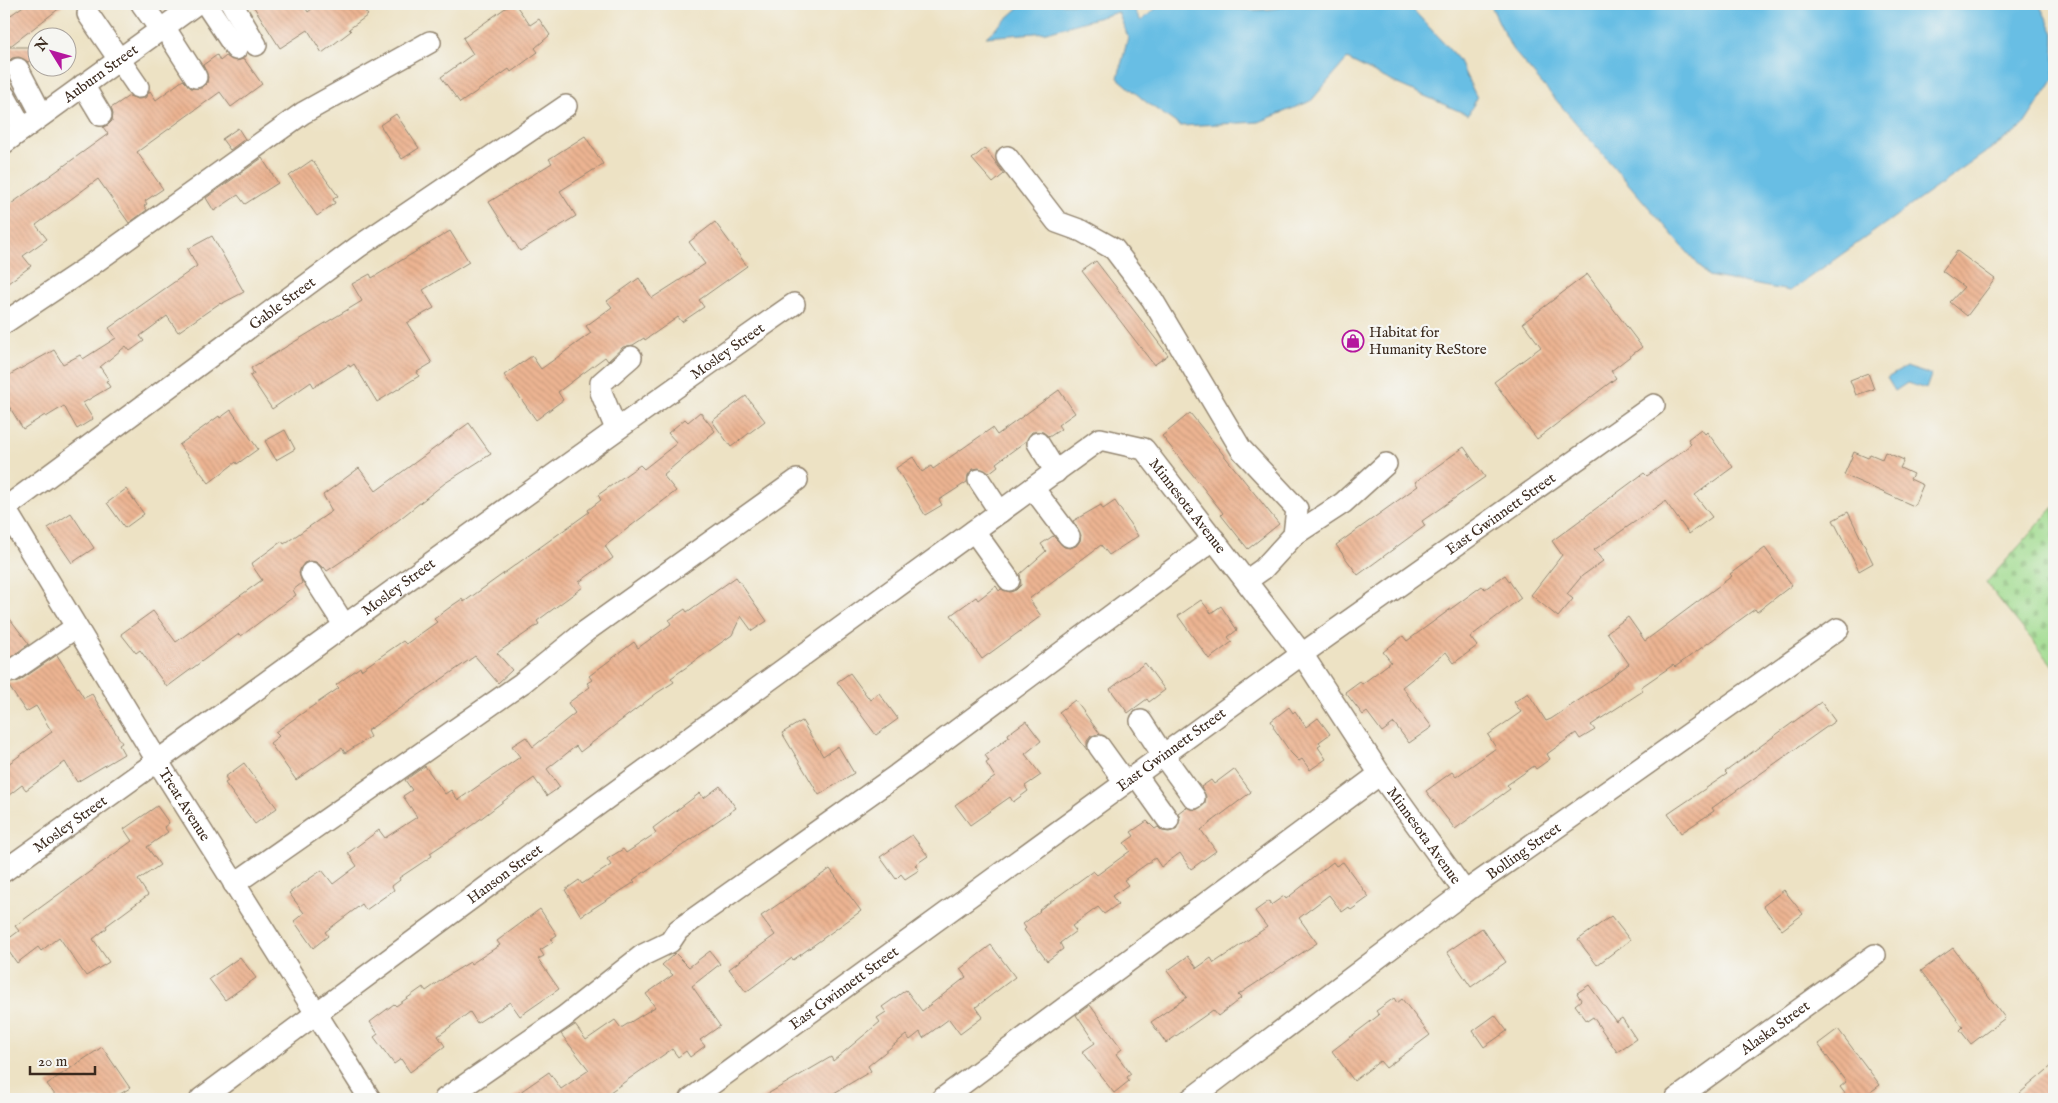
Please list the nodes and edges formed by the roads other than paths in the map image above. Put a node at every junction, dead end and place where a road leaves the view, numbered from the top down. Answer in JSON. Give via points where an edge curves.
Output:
{"nodes":[{"id":1,"x":142,"y":4,"type":"edge"},
{"id":2,"x":196,"y":4,"type":"edge"},
{"id":3,"x":206,"y":4,"type":"edge"},
{"id":4,"x":232,"y":4,"type":"edge"},
{"id":5,"x":88,"y":14,"type":"dead end"},
{"id":6,"x":162,"y":28,"type":"junction"},
{"id":7,"x":430,"y":42,"type":"dead end"},
{"id":8,"x":119,"y":59,"type":"junction"},
{"id":9,"x":18,"y":69,"type":"dead end"},
{"id":10,"x":196,"y":77,"type":"dead end"},
{"id":11,"x":84,"y":85,"type":"junction"},
{"id":12,"x":138,"y":87,"type":"dead end"},
{"id":13,"x":4,"y":95,"type":"edge"},
{"id":14,"x":566,"y":106,"type":"dead end"},
{"id":15,"x":42,"y":115,"type":"junction"},
{"id":16,"x":101,"y":115,"type":"dead end"},
{"id":17,"x":23,"y":129,"type":"junction"},
{"id":18,"x":4,"y":143,"type":"edge"},
{"id":19,"x":1008,"y":157,"type":"dead end"},
{"id":20,"x":794,"y":304,"type":"dead end"},
{"id":21,"x":4,"y":323,"type":"edge"},
{"id":22,"x":631,"y":357,"type":"dead end"},
{"id":23,"x":1654,"y":404,"type":"dead end"},
{"id":24,"x":616,"y":429,"type":"junction"},
{"id":25,"x":1038,"y":443,"type":"dead end"},
{"id":26,"x":1386,"y":464,"type":"dead end"},
{"id":27,"x":1056,"y":472,"type":"junction"},
{"id":28,"x":797,"y":480,"type":"dead end"},
{"id":29,"x":979,"y":480,"type":"dead end"},
{"id":30,"x":1033,"y":488,"type":"junction"},
{"id":31,"x":4,"y":508,"type":"edge"},
{"id":32,"x":1000,"y":512,"type":"junction"},
{"id":33,"x":974,"y":531,"type":"junction"},
{"id":34,"x":1294,"y":535,"type":"junction"},
{"id":35,"x":1069,"y":536,"type":"dead end"},
{"id":36,"x":1214,"y":539,"type":"junction"},
{"id":37,"x":311,"y":573,"type":"dead end"},
{"id":38,"x":1009,"y":580,"type":"dead end"},
{"id":39,"x":1246,"y":581,"type":"junction"},
{"id":40,"x":345,"y":626,"type":"junction"},
{"id":41,"x":76,"y":627,"type":"junction"},
{"id":42,"x":1838,"y":629,"type":"dead end"},
{"id":43,"x":809,"y":651,"type":"joint"},
{"id":44,"x":1302,"y":654,"type":"junction"},
{"id":45,"x":12,"y":671,"type":"dead end"},
{"id":46,"x":1141,"y":721,"type":"dead end"},
{"id":47,"x":1100,"y":746,"type":"dead end"},
{"id":48,"x":1163,"y":755,"type":"junction"},
{"id":49,"x":158,"y":762,"type":"junction"},
{"id":50,"x":1380,"y":774,"type":"junction"},
{"id":51,"x":1131,"y":779,"type":"junction"},
{"id":52,"x":1194,"y":798,"type":"dead end"},
{"id":53,"x":1168,"y":820,"type":"dead end"},
{"id":54,"x":4,"y":871,"type":"edge"},
{"id":55,"x":234,"y":884,"type":"junction"},
{"id":56,"x":1465,"y":892,"type":"junction"},
{"id":57,"x":1875,"y":955,"type":"dead end"},
{"id":58,"x":316,"y":1014,"type":"junction"},
{"id":59,"x":201,"y":1099,"type":"edge"},
{"id":60,"x":370,"y":1099,"type":"edge"},
{"id":61,"x":445,"y":1099,"type":"edge"},
{"id":62,"x":690,"y":1099,"type":"edge"},
{"id":63,"x":942,"y":1099,"type":"edge"},
{"id":64,"x":1191,"y":1099,"type":"edge"},
{"id":65,"x":1676,"y":1099,"type":"edge"}],
"edges":[{"from":1,"to":6,"type":"street"},
{"from":2,"to":6,"type":"street","name":"Auburn Street"},
{"from":3,"to":4,"type":"street","via":[[246,47]]},
{"from":5,"to":8,"type":"street"},
{"from":6,"to":8,"type":"street","name":"Auburn Street"},
{"from":6,"to":10,"type":"street"},
{"from":7,"to":21,"type":"street","via":[[303,113],[91,265]]},
{"from":8,"to":11,"type":"street","name":"Auburn Street"},
{"from":8,"to":12,"type":"street"},
{"from":9,"to":15,"type":"street"},
{"from":11,"to":15,"type":"street","name":"Auburn Street"},
{"from":11,"to":16,"type":"street"},
{"from":13,"to":17,"type":"street"},
{"from":14,"to":31,"type":"street","name":"Gable Street","via":[[358,247]]},
{"from":15,"to":17,"type":"street","name":"Auburn Street"},
{"from":17,"to":18,"type":"street","name":"Auburn Street"},
{"from":19,"to":34,"type":"street","via":[[1057,222],[1082,231],[1114,250],[1152,299],[1241,449],[1297,508]]},
{"from":20,"to":24,"type":"street","name":"Mosley Street"},
{"from":22,"to":24,"type":"street","via":[[601,383],[601,392]]},
{"from":23,"to":44,"type":"street","name":"East Gwinnett Street"},
{"from":24,"to":40,"type":"street","name":"Mosley Street"},
{"from":25,"to":27,"type":"street"},
{"from":26,"to":34,"type":"street","via":[[1343,503]]},
{"from":27,"to":30,"type":"street","name":"Minnesota Avenue"},
{"from":27,"to":36,"type":"street","name":"Minnesota Avenue","via":[[1100,439],[1144,449]]},
{"from":28,"to":55,"type":"street","via":[[586,631],[522,683]]},
{"from":29,"to":32,"type":"street"},
{"from":30,"to":32,"type":"street","name":"Minnesota Avenue"},
{"from":30,"to":35,"type":"street"},
{"from":31,"to":41,"type":"street","name":"Treat Avenue"},
{"from":32,"to":33,"type":"street","name":"Minnesota Avenue"},
{"from":33,"to":38,"type":"street"},
{"from":33,"to":43,"type":"street","name":"Minnesota Avenue"},
{"from":34,"to":39,"type":"street","via":[[1263,569]]},
{"from":36,"to":39,"type":"street","name":"Minnesota Avenue"},
{"from":36,"to":61,"type":"street","via":[[897,775],[678,930],[670,942],[643,955],[564,1017]]},
{"from":37,"to":40,"type":"street"},
{"from":39,"to":44,"type":"street","name":"Minnesota Avenue"},
{"from":40,"to":49,"type":"street","name":"Mosley Street"},
{"from":41,"to":45,"type":"street"},
{"from":41,"to":49,"type":"street","name":"Treat Avenue"},
{"from":42,"to":56,"type":"street","name":"Bolling Street"},
{"from":43,"to":58,"type":"street","name":"Hanson Street"},
{"from":44,"to":48,"type":"street","name":"East Gwinnett Street"},
{"from":44,"to":50,"type":"street","name":"Minnesota Avenue"},
{"from":46,"to":48,"type":"street"},
{"from":47,"to":51,"type":"street"},
{"from":48,"to":51,"type":"street","name":"East Gwinnett Street"},
{"from":48,"to":52,"type":"street"},
{"from":49,"to":54,"type":"street","name":"Mosley Street"},
{"from":49,"to":55,"type":"street","name":"Treat Avenue"},
{"from":50,"to":56,"type":"street","name":"Minnesota Avenue"},
{"from":50,"to":63,"type":"street"},
{"from":51,"to":53,"type":"street"},
{"from":51,"to":62,"type":"street","name":"East Gwinnett Street"},
{"from":55,"to":58,"type":"street","name":"Treat Avenue"},
{"from":56,"to":64,"type":"street","name":"Bolling Street"},
{"from":57,"to":65,"type":"street","name":"Alaska Street"},
{"from":58,"to":59,"type":"street","name":"Hanson Street"},
{"from":58,"to":60,"type":"street","name":"Treat Avenue"}]}
